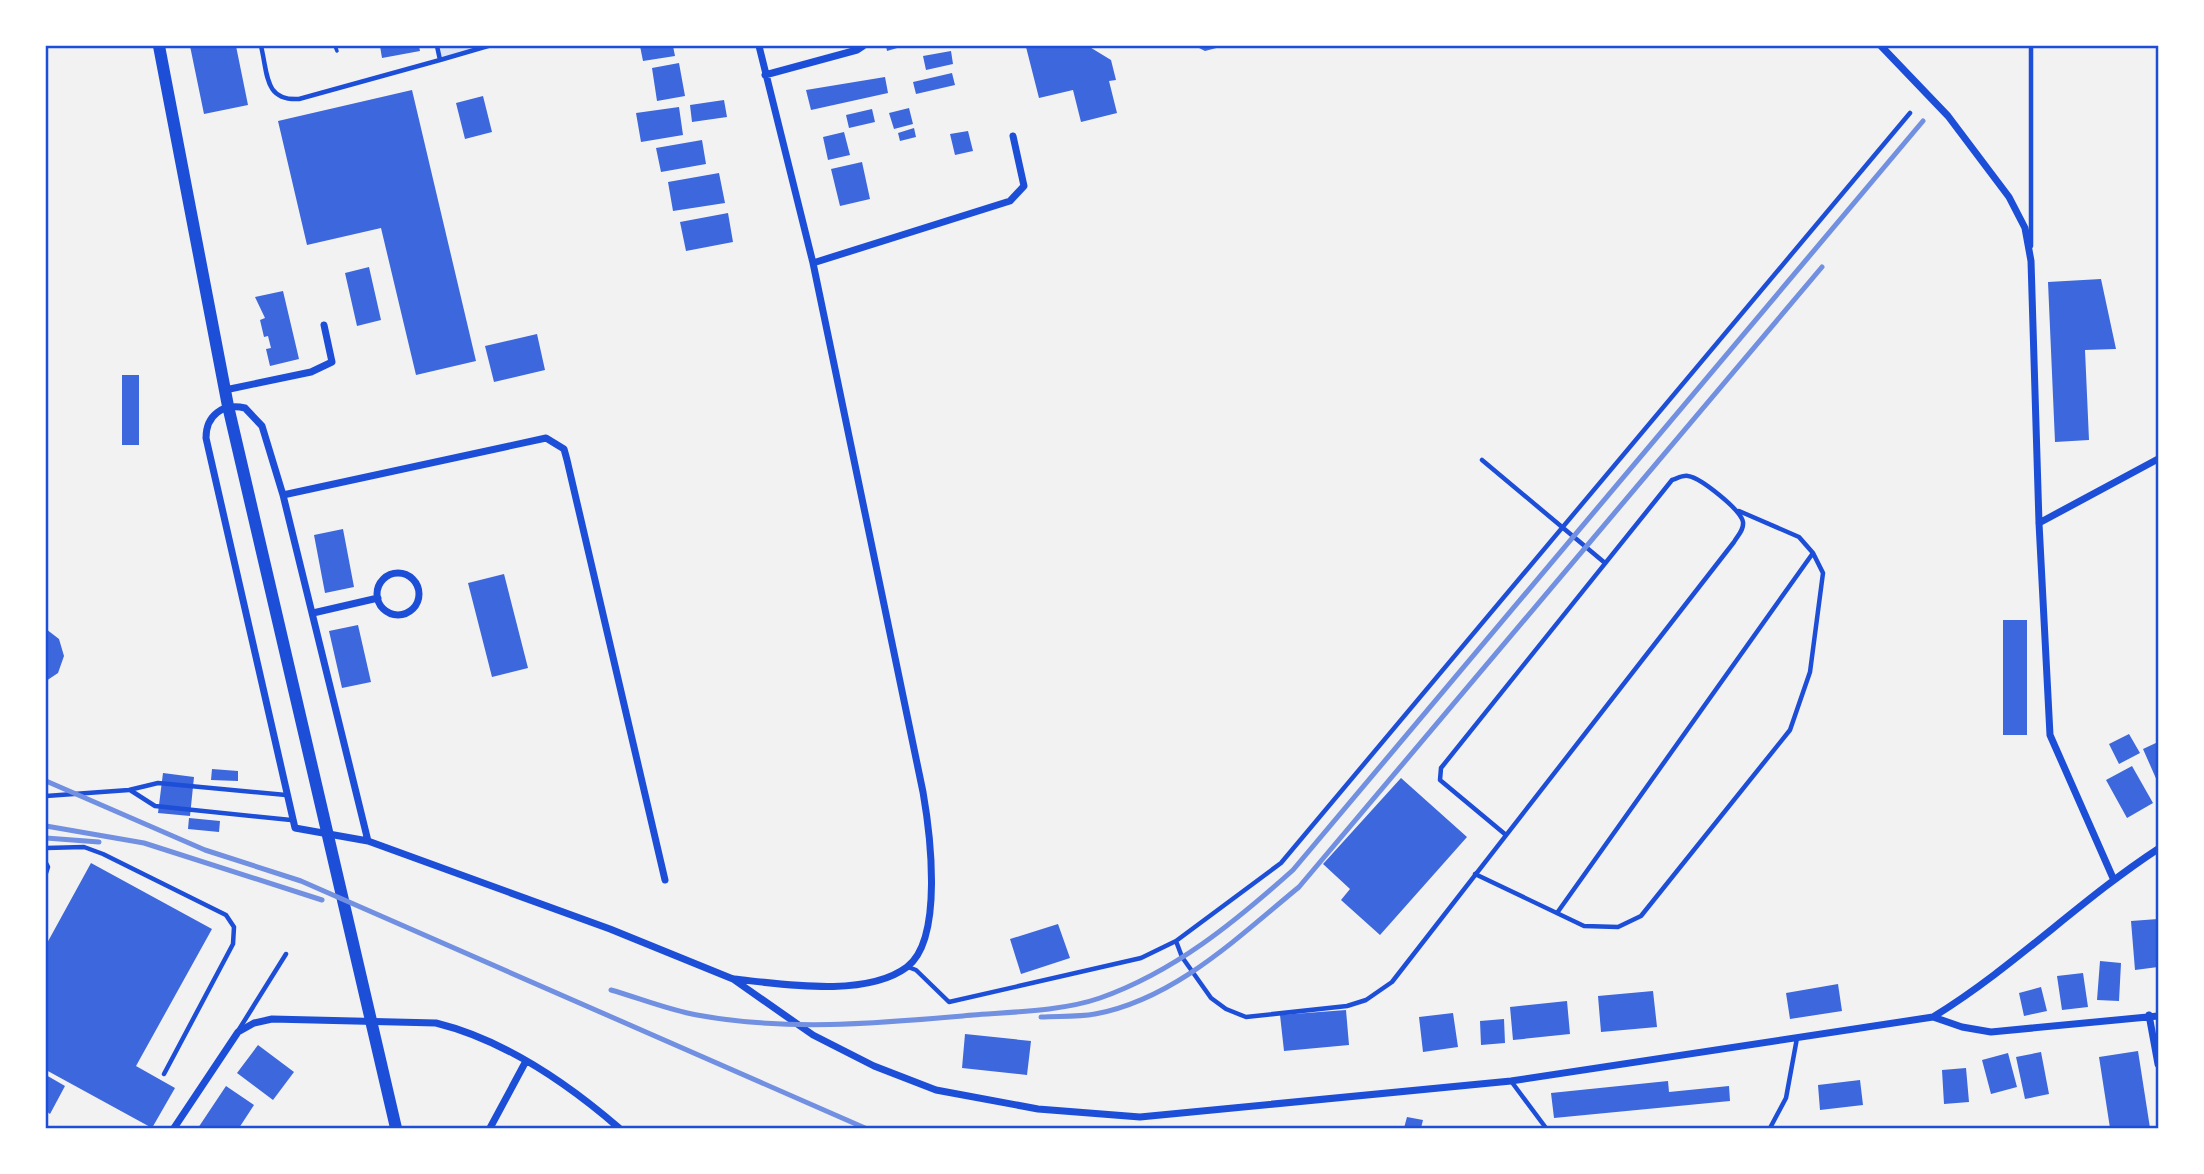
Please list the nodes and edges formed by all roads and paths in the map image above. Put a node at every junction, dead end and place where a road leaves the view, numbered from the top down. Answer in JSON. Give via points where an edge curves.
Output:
{"nodes":[{"id":1,"x":159,"y":46,"type":"edge"},
{"id":2,"x":261,"y":46,"type":"edge"},
{"id":3,"x":335,"y":46,"type":"edge"},
{"id":4,"x":437,"y":46,"type":"edge"},
{"id":5,"x":488,"y":46,"type":"edge"},
{"id":6,"x":759,"y":46,"type":"edge"},
{"id":7,"x":1881,"y":46,"type":"edge"},
{"id":8,"x":859,"y":47,"type":"edge"},
{"id":9,"x":2031,"y":47,"type":"edge"},
{"id":10,"x":337,"y":51,"type":"dead end"},
{"id":11,"x":440,"y":60,"type":"junction"},
{"id":12,"x":765,"y":75,"type":"junction"},
{"id":13,"x":1910,"y":113,"type":"dead end"},
{"id":14,"x":1013,"y":136,"type":"dead end"},
{"id":15,"x":2031,"y":261,"type":"junction"},
{"id":16,"x":813,"y":262,"type":"junction"},
{"id":17,"x":324,"y":325,"type":"dead end"},
{"id":18,"x":225,"y":390,"type":"junction"},
{"id":19,"x":228,"y":407,"type":"junction"},
{"id":20,"x":2158,"y":459,"type":"edge"},
{"id":21,"x":1482,"y":460,"type":"dead end"},
{"id":22,"x":283,"y":495,"type":"junction"},
{"id":23,"x":1738,"y":511,"type":"junction"},
{"id":24,"x":2039,"y":523,"type":"junction"},
{"id":25,"x":1562,"y":527,"type":"junction"},
{"id":26,"x":1813,"y":554,"type":"junction"},
{"id":27,"x":1605,"y":563,"type":"junction"},
{"id":28,"x":378,"y":598,"type":"junction"},
{"id":29,"x":313,"y":613,"type":"junction"},
{"id":30,"x":129,"y":790,"type":"junction"},
{"id":31,"x":286,"y":795,"type":"junction"},
{"id":32,"x":46,"y":796,"type":"edge"},
{"id":33,"x":291,"y":820,"type":"junction"},
{"id":34,"x":1506,"y":835,"type":"junction"},
{"id":35,"x":368,"y":841,"type":"junction"},
{"id":36,"x":46,"y":848,"type":"edge"},
{"id":37,"x":2158,"y":849,"type":"edge"},
{"id":38,"x":46,"y":863,"type":"edge"},
{"id":39,"x":46,"y":873,"type":"edge"},
{"id":40,"x":1475,"y":874,"type":"junction"},
{"id":41,"x":2113,"y":878,"type":"junction"},
{"id":42,"x":665,"y":880,"type":"dead end"},
{"id":43,"x":1557,"y":913,"type":"junction"},
{"id":44,"x":1176,"y":941,"type":"junction"},
{"id":45,"x":286,"y":954,"type":"dead end"},
{"id":46,"x":908,"y":967,"type":"junction"},
{"id":47,"x":733,"y":979,"type":"junction"},
{"id":48,"x":2149,"y":1015,"type":"junction"},
{"id":49,"x":2158,"y":1016,"type":"edge"},
{"id":50,"x":1933,"y":1017,"type":"junction"},
{"id":51,"x":238,"y":1032,"type":"junction"},
{"id":52,"x":1798,"y":1038,"type":"junction"},
{"id":53,"x":526,"y":1061,"type":"junction"},
{"id":54,"x":2158,"y":1064,"type":"edge"},
{"id":55,"x":164,"y":1074,"type":"dead end"},
{"id":56,"x":1511,"y":1081,"type":"junction"},
{"id":57,"x":174,"y":1129,"type":"edge"},
{"id":58,"x":396,"y":1129,"type":"edge"},
{"id":59,"x":490,"y":1129,"type":"edge"},
{"id":60,"x":619,"y":1129,"type":"edge"},
{"id":61,"x":1546,"y":1129,"type":"edge"},
{"id":62,"x":1770,"y":1129,"type":"edge"}],
"edges":[{"from":1,"to":18,"type":"main road"},
{"from":2,"to":11,"type":"lane","via":[[271,86],[283,100]]},
{"from":3,"to":10,"type":"path"},
{"from":4,"to":11,"type":"lane"},
{"from":5,"to":11,"type":"lane"},
{"from":6,"to":12,"type":"street"},
{"from":7,"to":15,"type":"street","via":[[1948,116],[2009,197],[2025,228]]},
{"from":8,"to":12,"type":"street"},
{"from":9,"to":15,"type":"lane"},
{"from":12,"to":16,"type":"street"},
{"from":13,"to":25,"type":"lane"},
{"from":14,"to":16,"type":"street","via":[[1024,186],[1010,201]]},
{"from":15,"to":24,"type":"street"},
{"from":16,"to":46,"type":"street","via":[[932,844],[925,934],[918,956]]},
{"from":17,"to":18,"type":"street","via":[[332,362],[311,372]]},
{"from":18,"to":19,"type":"main road"},
{"from":19,"to":22,"type":"street","via":[[245,408],[258,419]]},
{"from":19,"to":31,"type":"street","via":[[209,422],[206,438]]},
{"from":19,"to":58,"type":"main road"},
{"from":20,"to":24,"type":"street"},
{"from":21,"to":25,"type":"lane"},
{"from":22,"to":29,"type":"street"},
{"from":22,"to":42,"type":"street","via":[[546,438],[557,442],[567,460]]},
{"from":23,"to":26,"type":"lane","via":[[1799,537]]},
{"from":23,"to":27,"type":"lane","via":[[1697,478],[1685,475],[1672,480]]},
{"from":23,"to":34,"type":"lane","via":[[1743,529]]},
{"from":24,"to":41,"type":"street","via":[[2050,735]]},
{"from":25,"to":27,"type":"lane"},
{"from":25,"to":44,"type":"lane","via":[[1281,863]]},
{"from":26,"to":43,"type":"lane"},
{"from":26,"to":43,"type":"lane","via":[[1823,573],[1810,672],[1790,730],[1641,916],[1618,927],[1584,926]]},
{"from":27,"to":34,"type":"lane","via":[[1441,768],[1440,780]]},
{"from":28,"to":28,"type":"street","via":[[385,611],[405,614],[416,605],[419,592],[414,580],[395,573],[379,585]]},
{"from":28,"to":29,"type":"street"},
{"from":29,"to":35,"type":"street"},
{"from":30,"to":31,"type":"lane","via":[[158,783]]},
{"from":30,"to":32,"type":"lane"},
{"from":30,"to":33,"type":"lane","via":[[155,806]]},
{"from":31,"to":33,"type":"street"},
{"from":33,"to":35,"type":"street","via":[[295,828]]},
{"from":34,"to":40,"type":"lane"},
{"from":35,"to":47,"type":"street"},
{"from":36,"to":55,"type":"lane","via":[[84,847],[226,915],[234,927],[233,944]]},
{"from":37,"to":41,"type":"street"},
{"from":38,"to":39,"type":"lane"},
{"from":40,"to":43,"type":"lane"},
{"from":40,"to":44,"type":"lane","via":[[1392,982],[1366,1000],[1347,1006],[1246,1017],[1211,998]]},
{"from":41,"to":50,"type":"street","via":[[1973,993]]},
{"from":44,"to":46,"type":"lane","via":[[1141,958],[948,1002]]},
{"from":45,"to":51,"type":"lane"},
{"from":46,"to":47,"type":"street","via":[[872,981],[842,985]]},
{"from":47,"to":56,"type":"street","via":[[813,1035],[874,1066],[936,1090],[1038,1109],[1140,1117]]},
{"from":48,"to":49,"type":"street"},
{"from":48,"to":50,"type":"street","via":[[1991,1032]]},
{"from":48,"to":54,"type":"street"},
{"from":50,"to":52,"type":"street"},
{"from":51,"to":53,"type":"street","via":[[272,1019],[436,1023]]},
{"from":51,"to":57,"type":"street"},
{"from":52,"to":56,"type":"street"},
{"from":52,"to":62,"type":"lane","via":[[1786,1098]]},
{"from":53,"to":59,"type":"street"},
{"from":53,"to":60,"type":"street","via":[[572,1088]]},
{"from":56,"to":61,"type":"lane"}]}
